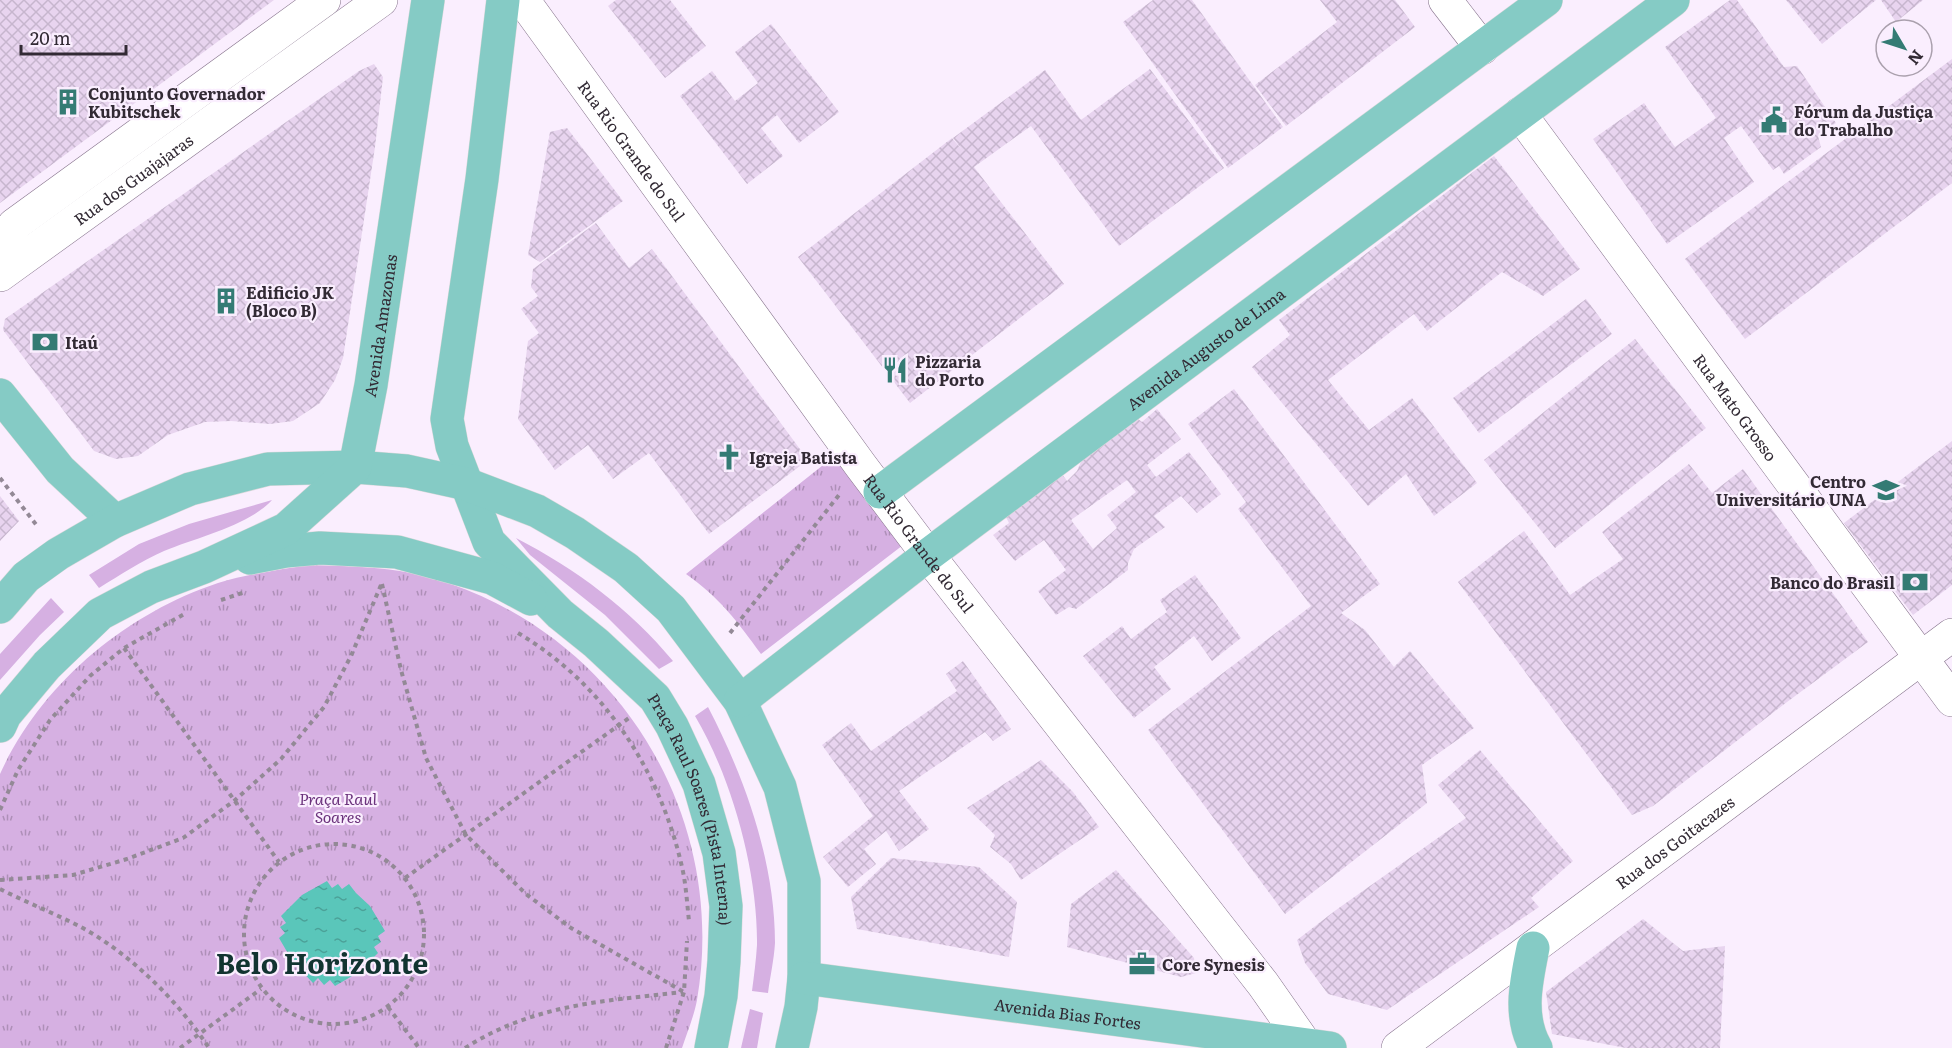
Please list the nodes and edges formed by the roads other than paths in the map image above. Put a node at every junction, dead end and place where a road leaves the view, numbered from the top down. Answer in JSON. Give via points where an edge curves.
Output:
{"nodes":[{"id":1,"x":324,"y":0,"type":"edge"},
{"id":2,"x":428,"y":0,"type":"edge"},
{"id":3,"x":504,"y":0,"type":"edge"},
{"id":4,"x":523,"y":0,"type":"edge"},
{"id":5,"x":1444,"y":0,"type":"edge"},
{"id":6,"x":1546,"y":0,"type":"edge"},
{"id":7,"x":1673,"y":0,"type":"edge"},
{"id":8,"x":372,"y":4,"type":"edge"},
{"id":9,"x":1482,"y":48,"type":"junction"},
{"id":10,"x":1520,"y":114,"type":"junction"},
{"id":11,"x":0,"y":262,"type":"edge"},
{"id":12,"x":0,"y":275,"type":"edge"},
{"id":13,"x":0,"y":395,"type":"edge"},
{"id":14,"x":355,"y":467,"type":"junction"},
{"id":15,"x":466,"y":484,"type":"junction"},
{"id":16,"x":880,"y":492,"type":"junction"},
{"id":17,"x":116,"y":520,"type":"junction"},
{"id":18,"x":928,"y":555,"type":"junction"},
{"id":19,"x":204,"y":567,"type":"junction"},
{"id":20,"x":0,"y":606,"type":"edge"},
{"id":21,"x":560,"y":614,"type":"junction"},
{"id":22,"x":1952,"y":635,"type":"edge"},
{"id":23,"x":1921,"y":657,"type":"junction"},
{"id":24,"x":1952,"y":700,"type":"edge"},
{"id":25,"x":740,"y":701,"type":"junction"},
{"id":26,"x":0,"y":726,"type":"edge"},
{"id":27,"x":1533,"y":948,"type":"junction"},
{"id":28,"x":804,"y":978,"type":"junction"},
{"id":29,"x":1313,"y":1047,"type":"edge"},
{"id":30,"x":711,"y":1048,"type":"edge"},
{"id":31,"x":792,"y":1048,"type":"edge"},
{"id":32,"x":1398,"y":1048,"type":"edge"},
{"id":33,"x":1536,"y":1048,"type":"edge"}],
"edges":[{"from":1,"to":11,"type":"street","via":[[14,225]]},
{"from":2,"to":14,"type":"main road","name":"Avenida Amazonas","via":[[371,385]]},
{"from":3,"to":15,"type":"main road","via":[[447,419]]},
{"from":4,"to":16,"type":"street","name":"Rua Rio Grande do Sul"},
{"from":5,"to":9,"type":"street"},
{"from":6,"to":9,"type":"main road"},
{"from":7,"to":10,"type":"main road","name":"Avenida Augusto de Lima"},
{"from":8,"to":12,"type":"street","name":"Rua dos Guajajaras"},
{"from":9,"to":16,"type":"main road"},
{"from":10,"to":18,"type":"main road","name":"Avenida Augusto de Lima"},
{"from":10,"to":23,"type":"street","name":"Rua Mato Grosso"},
{"from":13,"to":17,"type":"main road","via":[[60,470]]},
{"from":14,"to":15,"type":"main road","via":[[407,471]]},
{"from":14,"to":17,"type":"main road","via":[[268,468],[190,489]]},
{"from":14,"to":19,"type":"main road","via":[[286,529]]},
{"from":15,"to":21,"type":"main road","via":[[489,542]]},
{"from":15,"to":25,"type":"main road","via":[[537,511],[626,568],[671,609]]},
{"from":16,"to":18,"type":"street","name":"Rua Rio Grande do Sul"},
{"from":17,"to":20,"type":"main road","via":[[26,577]]},
{"from":18,"to":25,"type":"main road","name":"Avenida Augusto de Lima"},
{"from":18,"to":29,"type":"street","name":"Rua Rio Grande do Sul"},
{"from":19,"to":21,"type":"main road","via":[[320,548],[397,552],[492,578]]},
{"from":19,"to":26,"type":"main road","via":[[151,587],[100,614],[47,665]]},
{"from":21,"to":30,"type":"main road","name":"Praça Raul Soares (Pista Interna)","via":[[655,698],[699,784],[719,853],[726,906],[721,996]]},
{"from":22,"to":23,"type":"street","name":"Rua dos Goitacazes"},
{"from":23,"to":24,"type":"street","name":"Rua Mato Grosso"},
{"from":23,"to":27,"type":"street","name":"Rua dos Goitacazes"},
{"from":25,"to":28,"type":"main road","via":[[780,787],[804,881]]},
{"from":27,"to":32,"type":"street","name":"Rua dos Goitacazes"},
{"from":27,"to":33,"type":"main road","via":[[1524,992],[1529,1036]]},
{"from":28,"to":29,"type":"main road","name":"Avenida Bias Fortes"},
{"from":28,"to":31,"type":"main road"}]}
